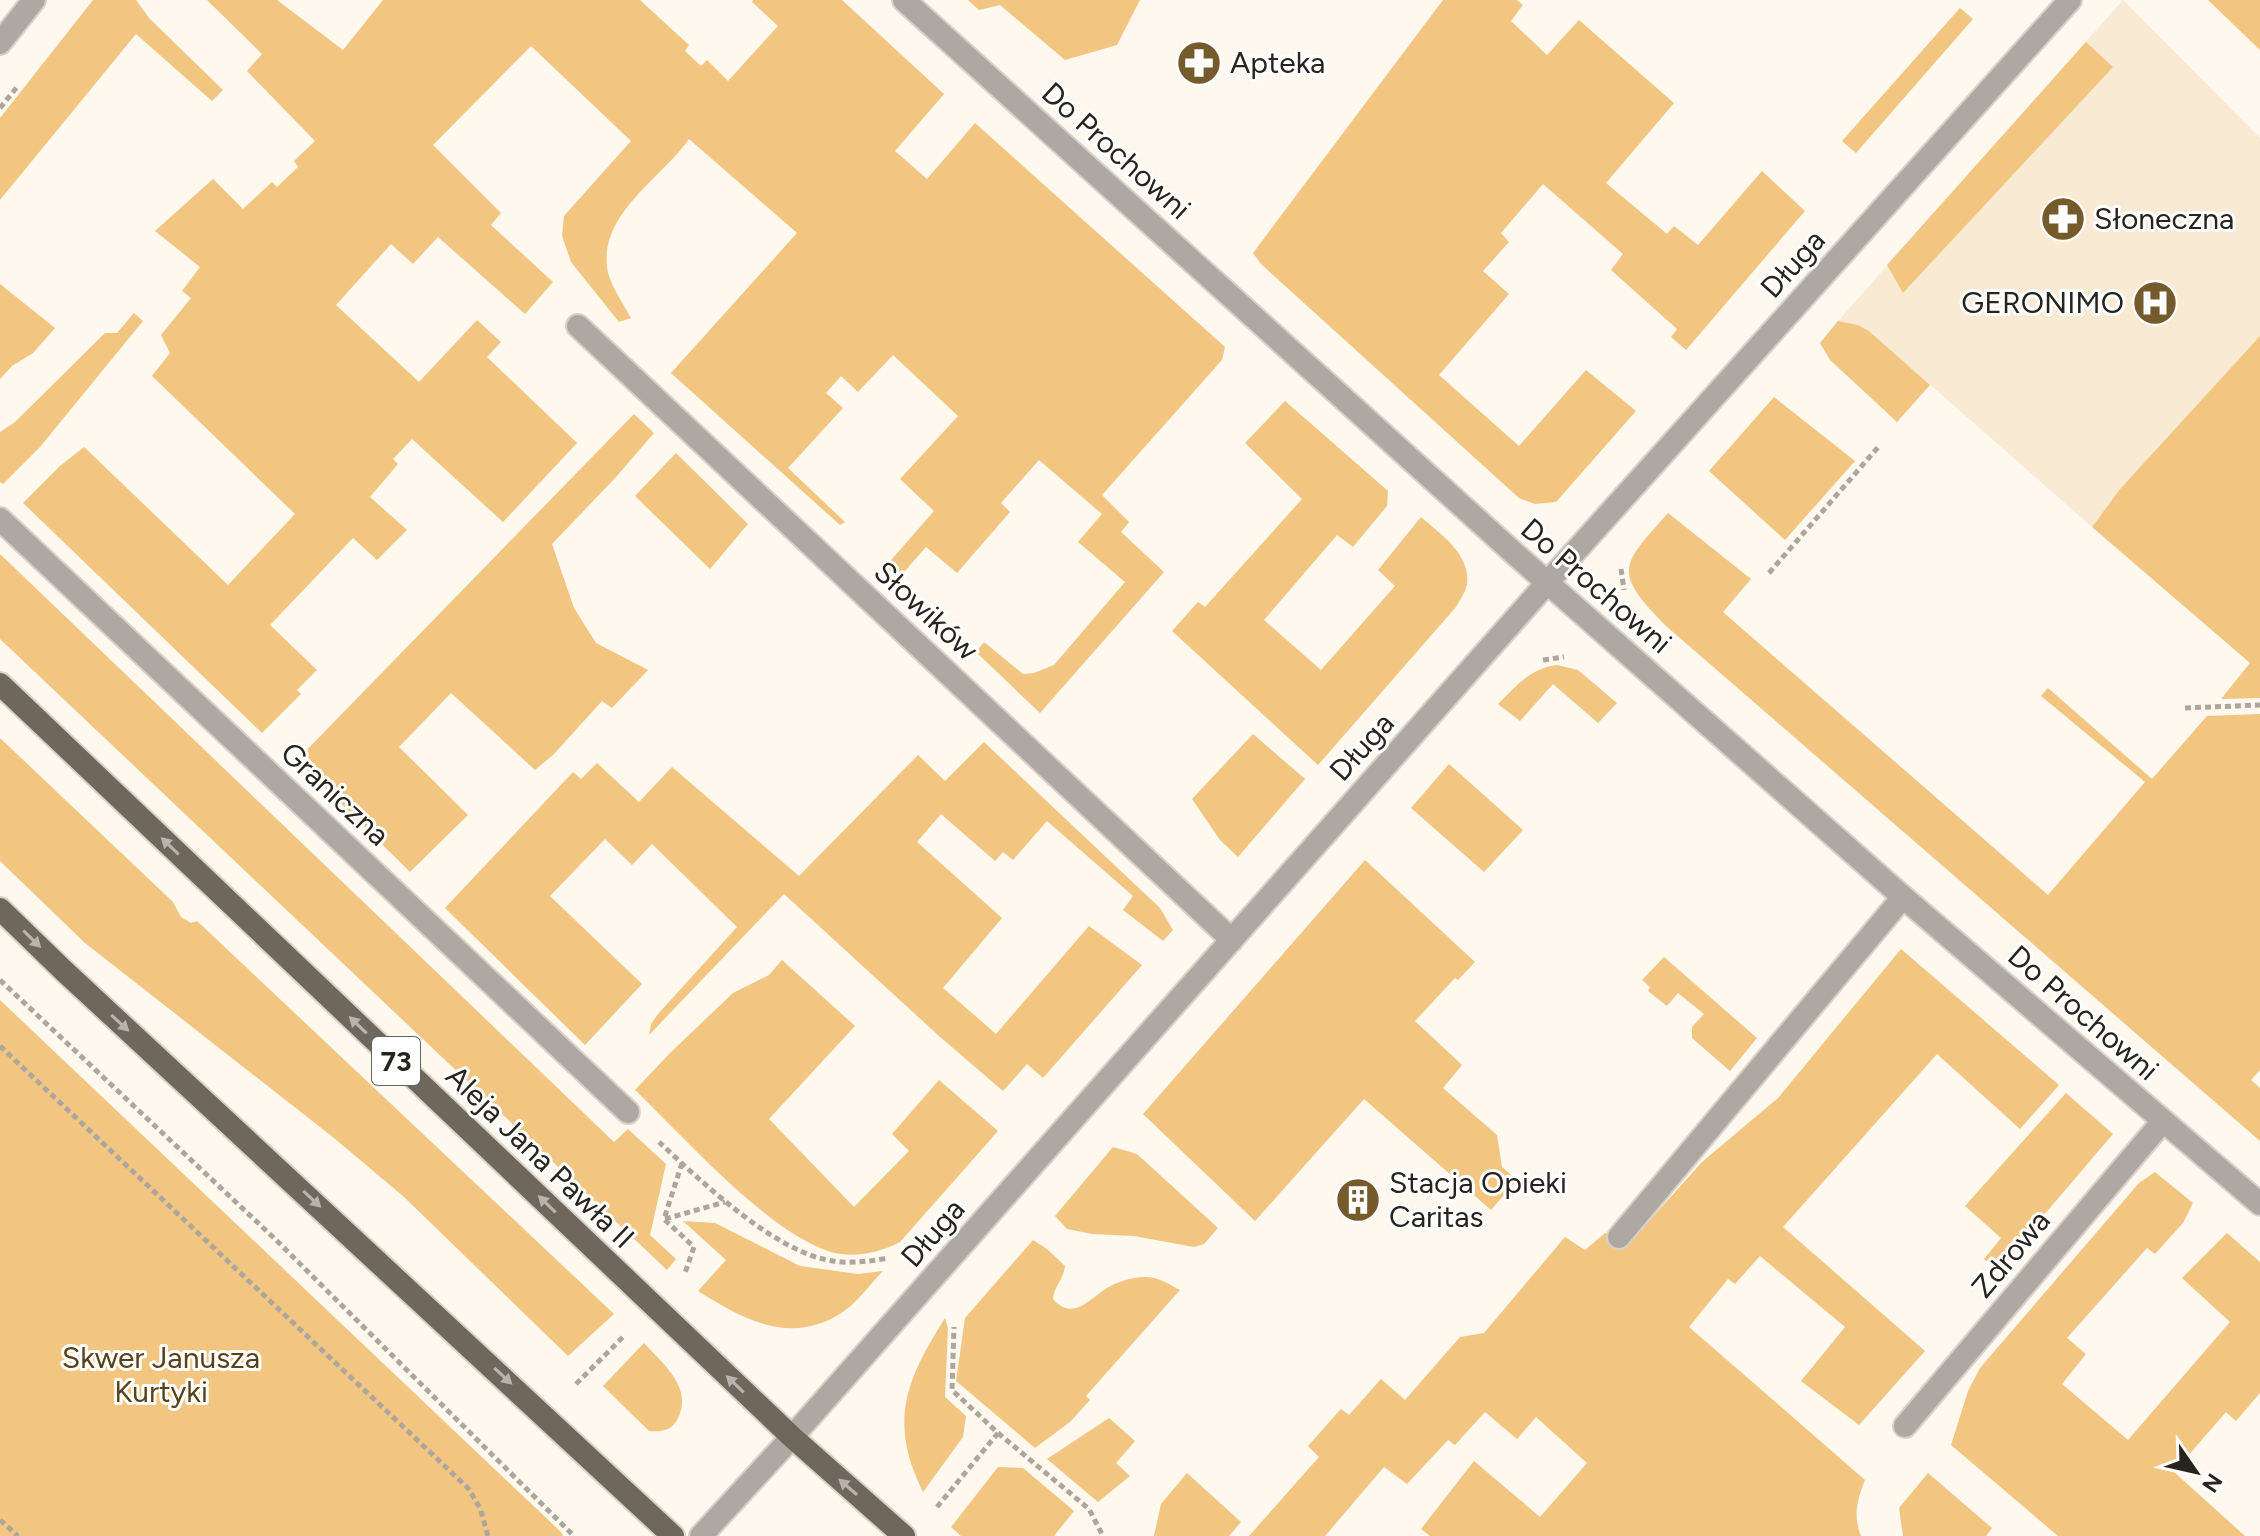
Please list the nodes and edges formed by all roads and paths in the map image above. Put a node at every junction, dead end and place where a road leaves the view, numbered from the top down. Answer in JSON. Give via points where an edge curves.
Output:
{"nodes":[{"id":1,"x":34,"y":0,"type":"edge"},
{"id":2,"x":904,"y":0,"type":"edge"},
{"id":3,"x":2070,"y":0,"type":"edge"},
{"id":4,"x":0,"y":43,"type":"edge"},
{"id":5,"x":578,"y":326,"type":"dead end"},
{"id":6,"x":1880,"y":445,"type":"dead end"},
{"id":7,"x":0,"y":519,"type":"edge"},
{"id":8,"x":1769,"y":573,"type":"dead end"},
{"id":9,"x":1547,"y":583,"type":"junction"},
{"id":10,"x":0,"y":684,"type":"edge"},
{"id":11,"x":2260,"y":705,"type":"edge"},
{"id":12,"x":2185,"y":708,"type":"dead end"},
{"id":13,"x":1903,"y":897,"type":"junction"},
{"id":14,"x":0,"y":909,"type":"edge"},
{"id":15,"x":1232,"y":940,"type":"junction"},
{"id":16,"x":0,"y":980,"type":"edge"},
{"id":17,"x":0,"y":1046,"type":"edge"},
{"id":18,"x":628,"y":1112,"type":"joint"},
{"id":19,"x":2163,"y":1121,"type":"junction"},
{"id":20,"x":725,"y":1202,"type":"junction"},
{"id":21,"x":2260,"y":1204,"type":"edge"},
{"id":22,"x":664,"y":1219,"type":"dead end"},
{"id":23,"x":1619,"y":1237,"type":"dead end"},
{"id":24,"x":929,"y":1282,"type":"junction"},
{"id":25,"x":957,"y":1321,"type":"dead end"},
{"id":26,"x":1905,"y":1426,"type":"dead end"},
{"id":27,"x":998,"y":1433,"type":"junction"},
{"id":28,"x":792,"y":1437,"type":"junction"},
{"id":29,"x":932,"y":1513,"type":"dead end"},
{"id":30,"x":0,"y":1520,"type":"edge"},
{"id":31,"x":18,"y":1536,"type":"edge"},
{"id":32,"x":488,"y":1536,"type":"edge"},
{"id":33,"x":574,"y":1536,"type":"edge"},
{"id":34,"x":673,"y":1536,"type":"edge"},
{"id":35,"x":701,"y":1536,"type":"edge"},
{"id":36,"x":904,"y":1536,"type":"edge"},
{"id":37,"x":1103,"y":1536,"type":"edge"}],
"edges":[{"from":1,"to":4,"type":"street"},
{"from":2,"to":9,"type":"street","name":"Do Prochowni"},
{"from":3,"to":9,"type":"street","name":"Długa"},
{"from":5,"to":15,"type":"street","name":"Słowików"},
{"from":6,"to":8,"type":"path"},
{"from":7,"to":18,"type":"street","name":"Graniczna"},
{"from":9,"to":13,"type":"street","name":"Do Prochowni"},
{"from":9,"to":15,"type":"street","name":"Długa"},
{"from":28,"to":10,"type":"main road","name":"Aleja Jana Pawła II","number":"73","one_way":true},
{"from":11,"to":12,"type":"path"},
{"from":13,"to":19,"type":"street","name":"Do Prochowni"},
{"from":13,"to":23,"type":"street"},
{"from":14,"to":34,"type":"main road","one_way":true},
{"from":15,"to":24,"type":"street","name":"Długa"},
{"from":16,"to":33,"type":"path","via":[[286,1249]]},
{"from":17,"to":32,"type":"path","via":[[468,1488]]},
{"from":18,"to":20,"type":"path"},
{"from":19,"to":21,"type":"street","name":"Do Prochowni"},
{"from":19,"to":26,"type":"street","name":"Zdrowa"},
{"from":20,"to":22,"type":"path"},
{"from":20,"to":24,"type":"path","via":[[783,1242],[830,1261],[901,1256]]},
{"from":24,"to":28,"type":"street","name":"Długa"},
{"from":25,"to":27,"type":"path","via":[[952,1390]]},
{"from":27,"to":29,"type":"path"},
{"from":27,"to":37,"type":"path","via":[[1089,1509]]},
{"from":28,"to":35,"type":"street","name":"Długa"},
{"from":36,"to":28,"type":"main road","name":"Aleja Jana Pawła II","number":"73","one_way":true},
{"from":30,"to":31,"type":"path"}]}
